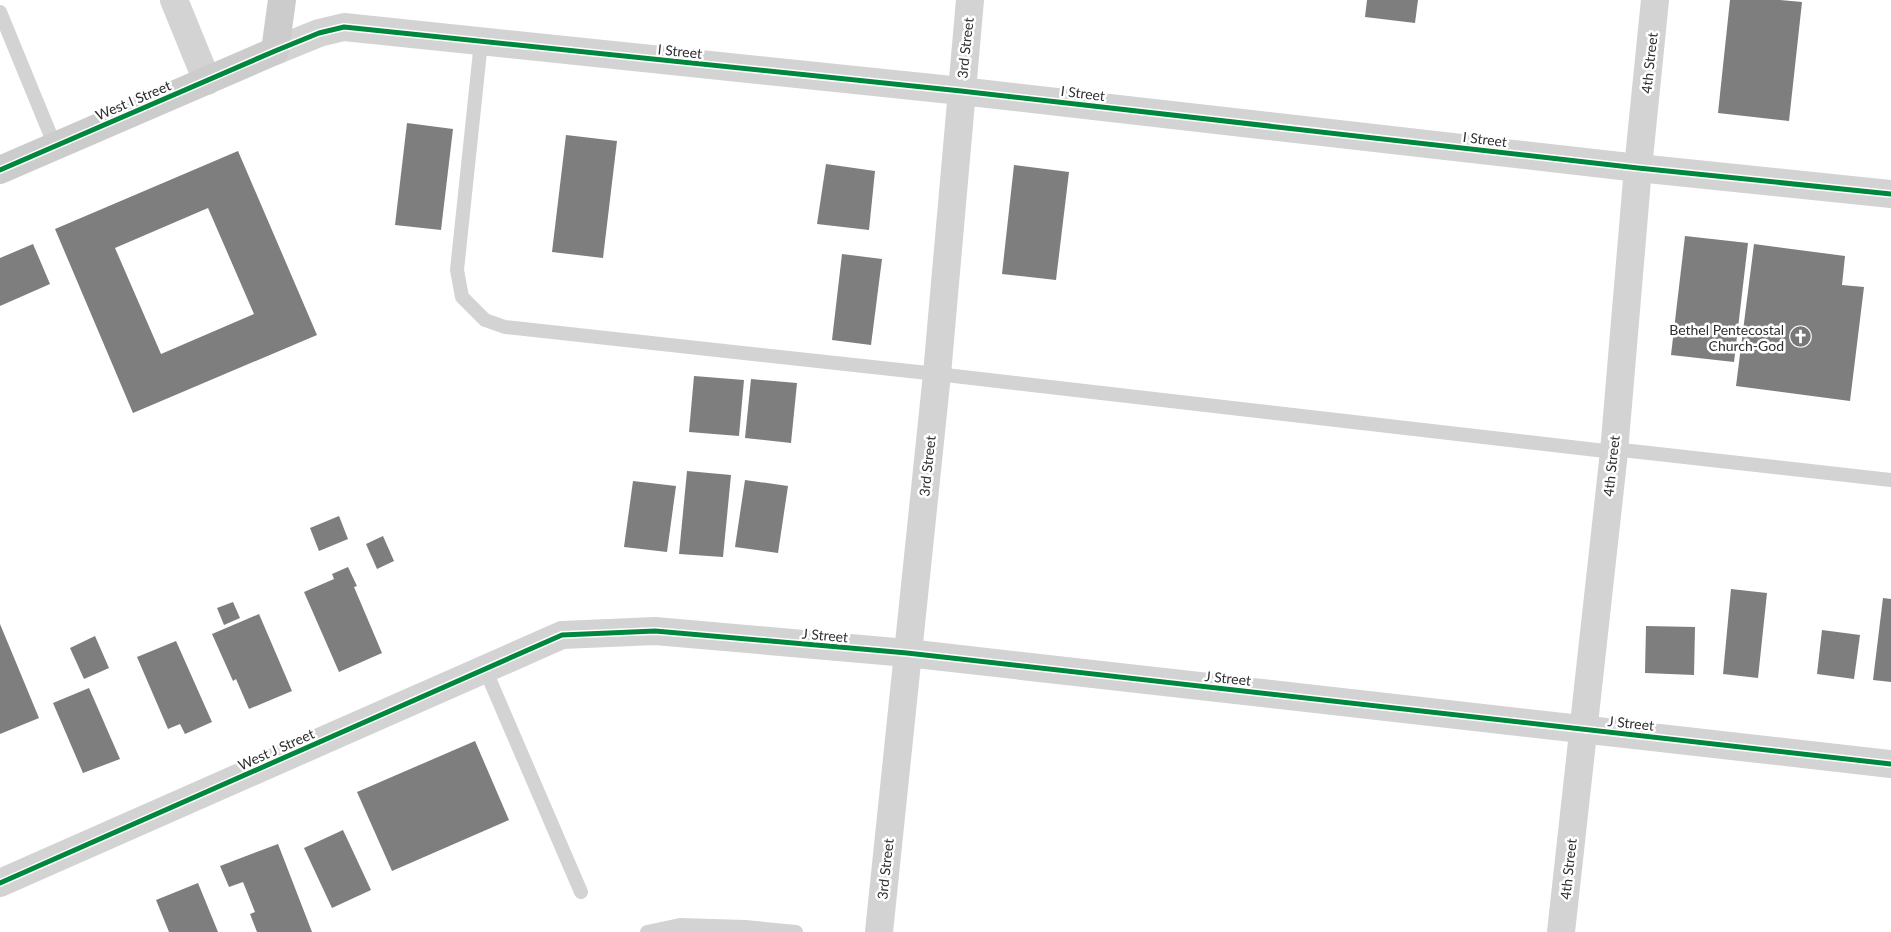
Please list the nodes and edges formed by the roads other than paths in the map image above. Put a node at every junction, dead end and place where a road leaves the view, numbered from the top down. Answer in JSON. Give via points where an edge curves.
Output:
{"nodes":[{"id":1,"x":174,"y":0,"type":"edge"},
{"id":2,"x":282,"y":0,"type":"edge"},
{"id":3,"x":970,"y":0,"type":"edge"},
{"id":4,"x":1655,"y":0,"type":"edge"},
{"id":5,"x":0,"y":12,"type":"edge"},
{"id":6,"x":481,"y":42,"type":"junction"},
{"id":7,"x":275,"y":52,"type":"junction"},
{"id":8,"x":207,"y":81,"type":"junction"},
{"id":9,"x":961,"y":90,"type":"junction"},
{"id":10,"x":55,"y":146,"type":"junction"},
{"id":11,"x":1638,"y":168,"type":"junction"},
{"id":12,"x":0,"y":170,"type":"edge"},
{"id":13,"x":1891,"y":194,"type":"edge"},
{"id":14,"x":937,"y":374,"type":"junction"},
{"id":15,"x":1613,"y":451,"type":"junction"},
{"id":16,"x":1891,"y":480,"type":"edge"},
{"id":17,"x":562,"y":635,"type":"joint"},
{"id":18,"x":907,"y":653,"type":"junction"},
{"id":19,"x":485,"y":669,"type":"junction"},
{"id":20,"x":1583,"y":729,"type":"junction"},
{"id":21,"x":1891,"y":764,"type":"edge"},
{"id":22,"x":0,"y":883,"type":"edge"},
{"id":23,"x":581,"y":892,"type":"dead end"},
{"id":24,"x":647,"y":932,"type":"edge"},
{"id":25,"x":796,"y":932,"type":"edge"},
{"id":26,"x":879,"y":932,"type":"edge"},
{"id":27,"x":1561,"y":932,"type":"edge"}],
"edges":[{"from":1,"to":8,"type":"street"},
{"from":2,"to":7,"type":"street"},
{"from":3,"to":9,"type":"street","name":"3rd Street"},
{"from":4,"to":11,"type":"street","name":"4th Street"},
{"from":5,"to":10,"type":"lane"},
{"from":6,"to":7,"type":"street","name":"I Street","via":[[344,27],[320,33]]},
{"from":6,"to":9,"type":"street","name":"I Street"},
{"from":6,"to":14,"type":"lane","via":[[457,270],[462,297],[485,320],[504,327]]},
{"from":7,"to":8,"type":"street","name":"West I Street"},
{"from":8,"to":10,"type":"street","name":"West I Street"},
{"from":9,"to":11,"type":"street","name":"I Street"},
{"from":9,"to":14,"type":"street","name":"3rd Street"},
{"from":10,"to":12,"type":"street","name":"West I Street"},
{"from":11,"to":13,"type":"street","name":"I Street"},
{"from":11,"to":15,"type":"street","name":"4th Street"},
{"from":14,"to":15,"type":"lane"},
{"from":14,"to":18,"type":"street","name":"3rd Street"},
{"from":15,"to":16,"type":"lane"},
{"from":15,"to":20,"type":"street","name":"4th Street"},
{"from":17,"to":18,"type":"street","name":"J Street","via":[[655,631]]},
{"from":17,"to":19,"type":"street","name":"West J Street"},
{"from":18,"to":20,"type":"street","name":"J Street"},
{"from":18,"to":26,"type":"street","name":"3rd Street"},
{"from":19,"to":22,"type":"street","name":"West J Street"},
{"from":19,"to":23,"type":"lane"},
{"from":20,"to":21,"type":"street","name":"J Street"},
{"from":20,"to":27,"type":"street","name":"4th Street"},
{"from":24,"to":25,"type":"lane","via":[[680,925]]}]}
